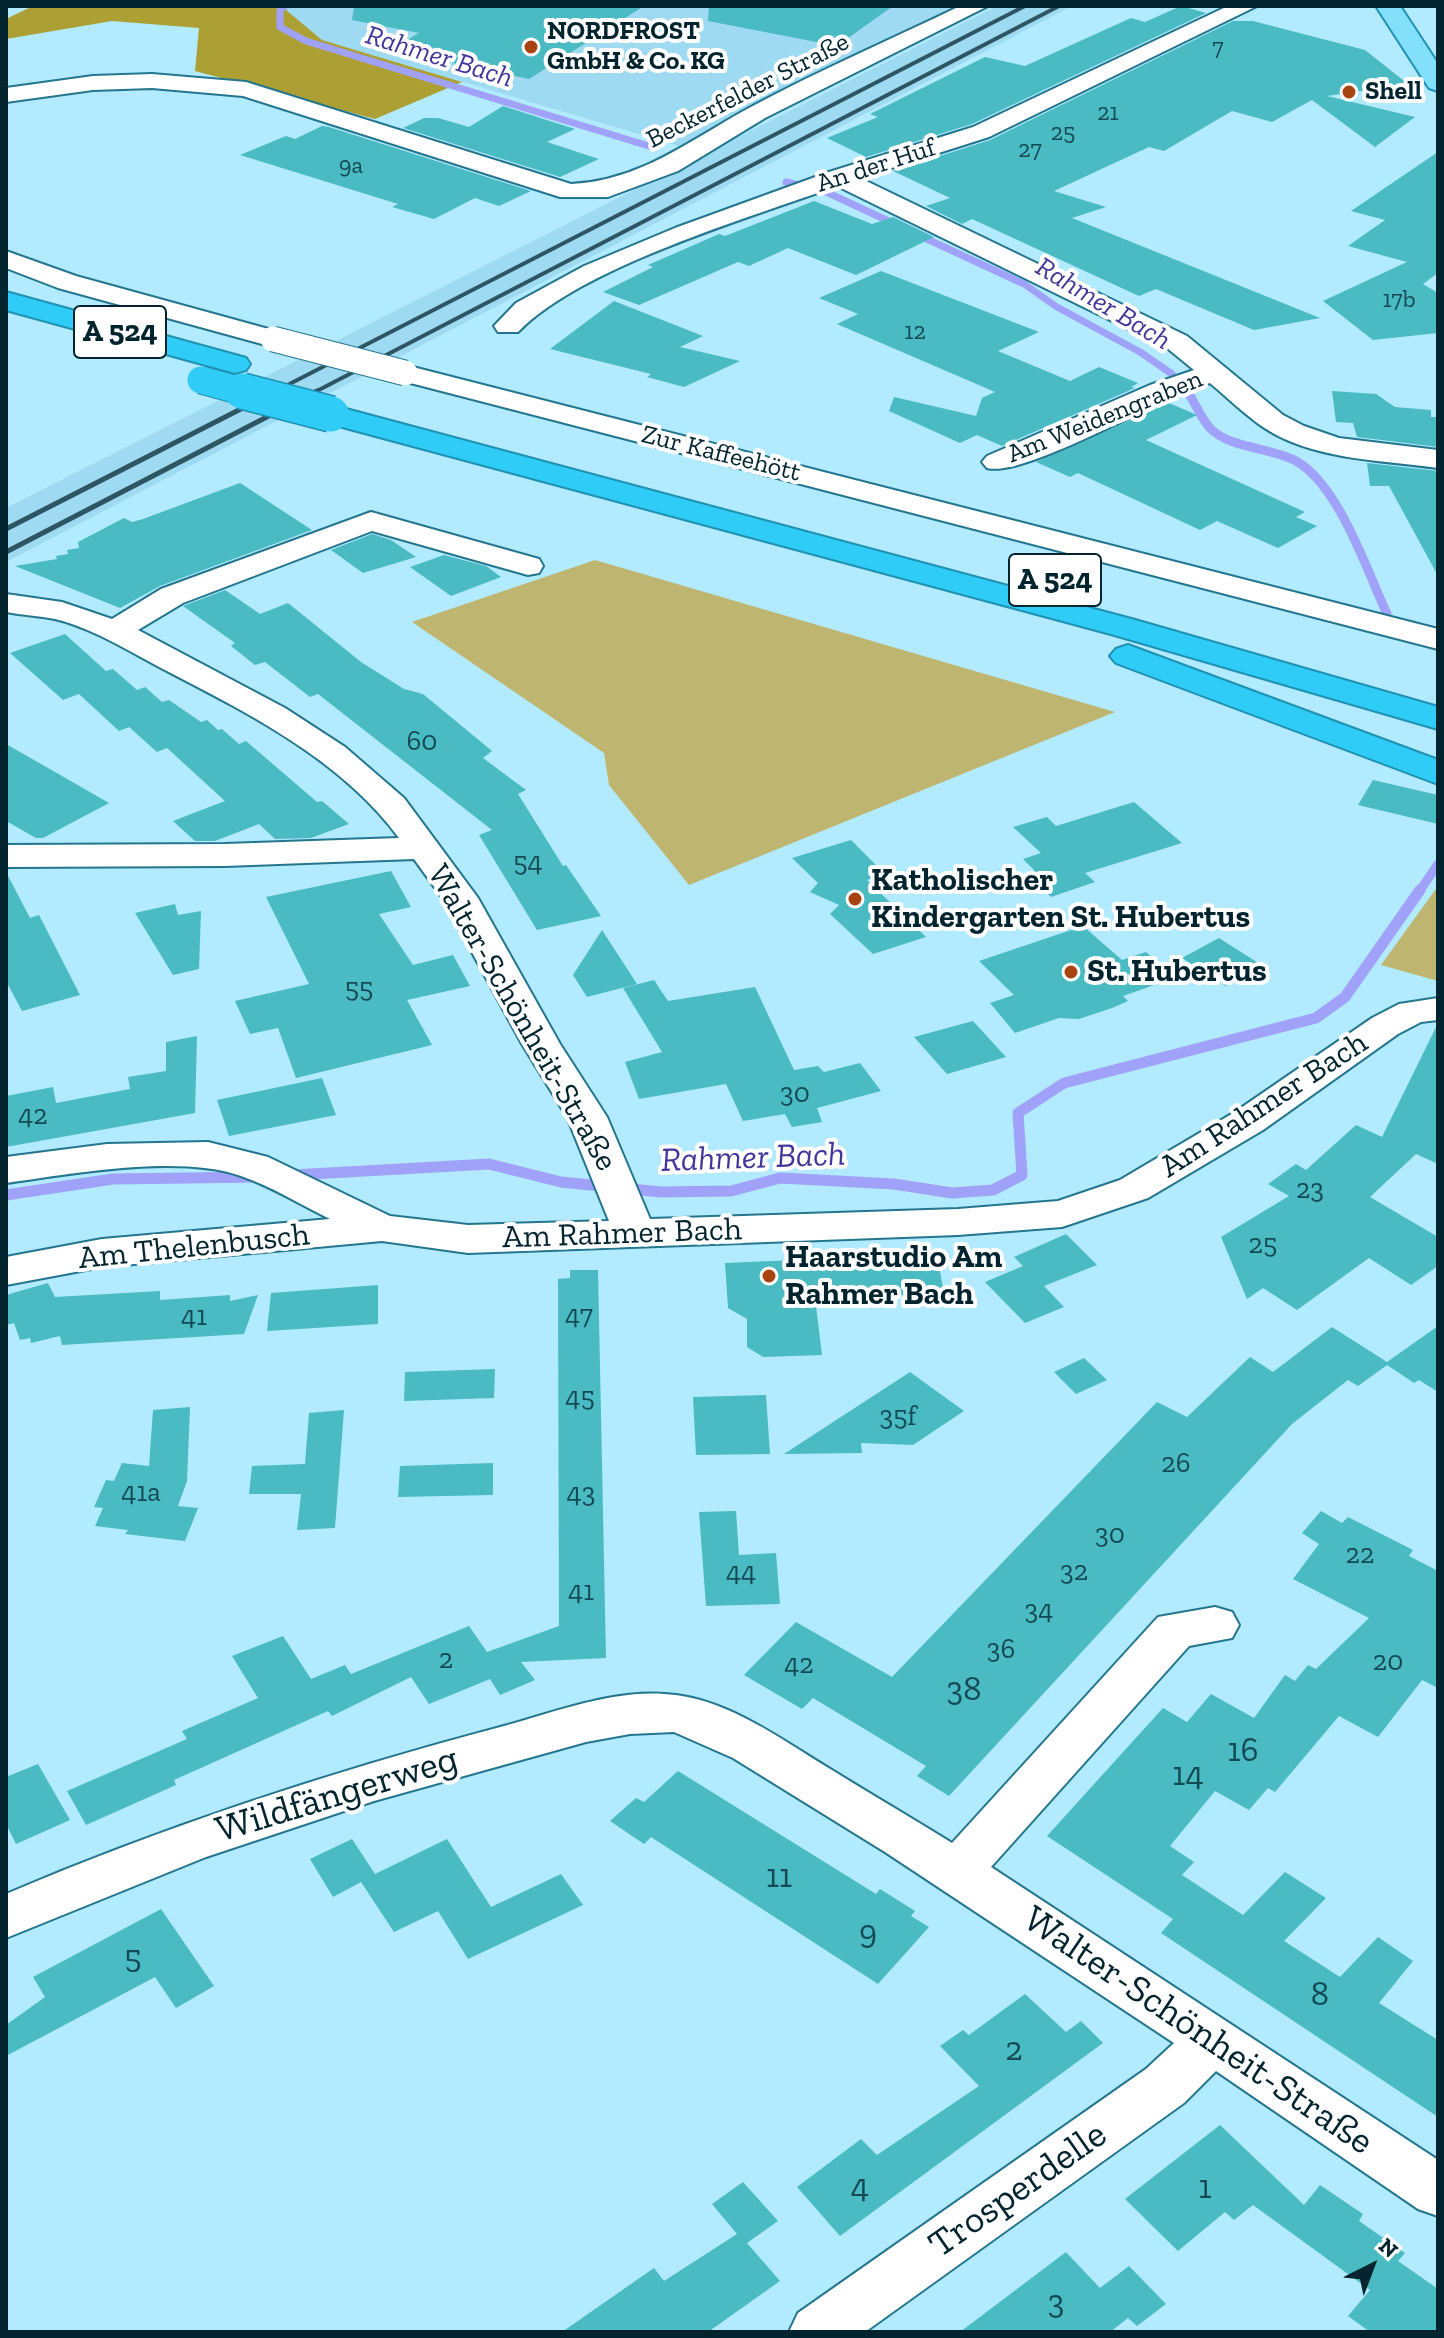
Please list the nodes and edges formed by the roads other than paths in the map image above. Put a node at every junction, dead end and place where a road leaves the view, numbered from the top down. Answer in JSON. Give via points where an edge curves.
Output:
{"nodes":[{"id":1,"x":977,"y":6,"type":"edge"},
{"id":2,"x":1246,"y":6,"type":"edge"},
{"id":3,"x":1388,"y":6,"type":"edge"},
{"id":4,"x":1438,"y":83,"type":"edge"},
{"id":5,"x":6,"y":95,"type":"edge"},
{"id":6,"x":819,"y":184,"type":"junction"},
{"id":7,"x":6,"y":259,"type":"edge"},
{"id":8,"x":6,"y":301,"type":"edge"},
{"id":9,"x":508,"y":326,"type":"dead end"},
{"id":10,"x":6,"y":327,"type":"edge"},
{"id":11,"x":1193,"y":379,"type":"junction"},
{"id":12,"x":1438,"y":459,"type":"edge"},
{"id":13,"x":997,"y":462,"type":"dead end"},
{"id":14,"x":872,"y":559,"type":"junction"},
{"id":15,"x":528,"y":566,"type":"dead end"},
{"id":16,"x":6,"y":603,"type":"edge"},
{"id":17,"x":115,"y":631,"type":"junction"},
{"id":18,"x":1438,"y":639,"type":"edge"},
{"id":19,"x":1438,"y":688,"type":"edge"},
{"id":20,"x":1438,"y":718,"type":"edge"},
{"id":21,"x":1438,"y":773,"type":"edge"},
{"id":22,"x":423,"y":848,"type":"junction"},
{"id":23,"x":6,"y":856,"type":"edge"},
{"id":24,"x":1438,"y":1009,"type":"edge"},
{"id":25,"x":6,"y":1170,"type":"edge"},
{"id":26,"x":632,"y":1224,"type":"junction"},
{"id":27,"x":382,"y":1228,"type":"junction"},
{"id":28,"x":6,"y":1271,"type":"edge"},
{"id":29,"x":1215,"y":1625,"type":"dead end"},
{"id":30,"x":679,"y":1713,"type":"joint"},
{"id":31,"x":958,"y":1870,"type":"junction"},
{"id":32,"x":6,"y":1917,"type":"edge"},
{"id":33,"x":1211,"y":2041,"type":"junction"},
{"id":34,"x":1438,"y":2191,"type":"edge"},
{"id":35,"x":818,"y":2332,"type":"edge"}],
"edges":[{"from":1,"to":5,"type":"street","name":"Beckerfelder Straße","via":[[757,113],[669,166],[608,190],[585,193],[235,87],[93,83]]},
{"from":2,"to":6,"type":"street","name":"An der Huf","via":[[981,132]]},
{"from":3,"to":4,"type":"main road"},
{"from":6,"to":9,"type":"street","name":"An der Huf","via":[[593,272],[525,309]]},
{"from":6,"to":11,"type":"street","name":"Am Weidengraben","via":[[1177,342]]},
{"from":7,"to":18,"type":"street","name":"Zur Kaffeehött","bridge":true,"via":[[67,282],[273,339]]},
{"from":8,"to":19,"type":"highway","number":"A 524","via":[[1138,602]]},
{"from":10,"to":14,"type":"highway","number":"A 524","bridge":true},
{"from":11,"to":12,"type":"street","name":"Am Weidengraben","via":[[1311,439]]},
{"from":11,"to":13,"type":"street","name":"Am Weidengraben","via":[[1043,448]]},
{"from":14,"to":20,"type":"highway","number":"A 524"},
{"from":14,"to":21,"type":"highway"},
{"from":15,"to":17,"type":"street","via":[[371,521],[172,596]]},
{"from":16,"to":17,"type":"street","name":"Walter-Schönheit-Straße","via":[[62,611]]},
{"from":17,"to":22,"type":"street","name":"Walter-Schönheit-Straße","via":[[273,715],[333,754],[392,805]]},
{"from":22,"to":23,"type":"street","name":"Walter-Schönheit-Straße"},
{"from":22,"to":26,"type":"street","name":"Walter-Schönheit-Straße","via":[[460,898],[587,1117]]},
{"from":24,"to":26,"type":"street","name":"Am Rahmer Bach","via":[[1412,1012],[1385,1026],[1249,1121],[1134,1189],[1062,1214],[958,1222]]},
{"from":25,"to":27,"type":"street","name":"Am Rahmer Bach","via":[[107,1157],[208,1155],[254,1166]]},
{"from":26,"to":27,"type":"street","name":"Am Rahmer Bach","via":[[468,1239]]},
{"from":27,"to":28,"type":"street","name":"Am Thelenbusch","via":[[102,1253]]},
{"from":29,"to":31,"type":"street","via":[[1175,1630]]},
{"from":30,"to":31,"type":"street","name":"Walter-Schönheit-Straße","via":[[733,1736]]},
{"from":30,"to":32,"type":"street","name":"Wildfängerweg","via":[[615,1715],[399,1772],[251,1818]]},
{"from":31,"to":33,"type":"street","name":"Walter-Schönheit-Straße"},
{"from":33,"to":34,"type":"street","name":"Walter-Schönheit-Straße"},
{"from":33,"to":35,"type":"street","name":"Trosperdelle","via":[[1165,2086]]}]}
